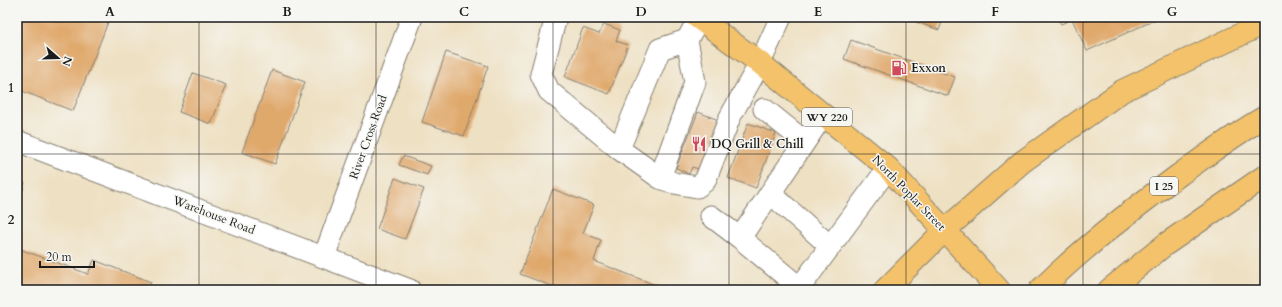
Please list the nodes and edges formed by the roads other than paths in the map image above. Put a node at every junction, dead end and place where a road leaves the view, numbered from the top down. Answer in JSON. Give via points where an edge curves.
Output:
{"nodes":[{"id":1,"x":412,"y":17,"type":"edge"},
{"id":2,"x":556,"y":17,"type":"edge"},
{"id":3,"x":782,"y":17,"type":"edge"},
{"id":4,"x":698,"y":18,"type":"edge"},
{"id":5,"x":1265,"y":23,"type":"edge"},
{"id":6,"x":687,"y":40,"type":"junction"},
{"id":7,"x":760,"y":63,"type":"junction"},
{"id":8,"x":764,"y":109,"type":"dead end"},
{"id":9,"x":823,"y":115,"type":"junction"},
{"id":10,"x":1265,"y":117,"type":"edge"},
{"id":11,"x":17,"y":141,"type":"edge"},
{"id":12,"x":805,"y":142,"type":"junction"},
{"id":13,"x":619,"y":149,"type":"junction"},
{"id":14,"x":888,"y":168,"type":"junction"},
{"id":15,"x":1265,"y":176,"type":"edge"},
{"id":16,"x":660,"y":178,"type":"junction"},
{"id":17,"x":770,"y":193,"type":"junction"},
{"id":18,"x":711,"y":216,"type":"dead end"},
{"id":19,"x":945,"y":230,"type":"junction"},
{"id":20,"x":740,"y":238,"type":"junction"},
{"id":21,"x":830,"y":246,"type":"junction"},
{"id":22,"x":324,"y":257,"type":"junction"},
{"id":23,"x":799,"y":289,"type":"edge"},
{"id":24,"x":410,"y":290,"type":"edge"},
{"id":25,"x":885,"y":290,"type":"edge"},
{"id":26,"x":999,"y":290,"type":"edge"},
{"id":27,"x":1040,"y":290,"type":"edge"},
{"id":28,"x":1109,"y":290,"type":"edge"}],
"edges":[{"from":1,"to":22,"type":"street","name":"River Cross Road"},
{"from":2,"to":13,"type":"street","via":[[541,74],[549,91]]},
{"from":3,"to":7,"type":"street"},
{"from":4,"to":6,"type":"street"},
{"from":4,"to":7,"type":"main road","name":"North Poplar Street","number":"WY 220"},
{"from":5,"to":19,"type":"main road","via":[[1122,91],[1022,162]]},
{"from":6,"to":13,"type":"street","via":[[660,49]]},
{"from":6,"to":16,"type":"street","via":[[695,82]]},
{"from":7,"to":9,"type":"main road","name":"North Poplar Street","number":"WY 220"},
{"from":7,"to":16,"type":"street","via":[[730,117],[705,180],[697,187]]},
{"from":8,"to":12,"type":"street"},
{"from":9,"to":12,"type":"street"},
{"from":9,"to":14,"type":"main road","name":"North Poplar Street","number":"WY 220"},
{"from":10,"to":27,"type":"main road","number":"I 25","via":[[1141,203],[1069,262]]},
{"from":11,"to":22,"type":"street","name":"Warehouse Road"},
{"from":12,"to":17,"type":"street"},
{"from":13,"to":16,"type":"street"},
{"from":14,"to":19,"type":"main road","name":"North Poplar Street","number":"WY 220"},
{"from":14,"to":21,"type":"street"},
{"from":15,"to":28,"type":"main road","via":[[1166,244]]},
{"from":17,"to":20,"type":"street"},
{"from":17,"to":21,"type":"street"},
{"from":18,"to":20,"type":"street"},
{"from":19,"to":25,"type":"main road"},
{"from":19,"to":26,"type":"main road","name":"North Poplar Street","number":"WY 220"},
{"from":20,"to":23,"type":"street"},
{"from":21,"to":23,"type":"street"},
{"from":22,"to":24,"type":"street","name":"Warehouse Road"}]}
